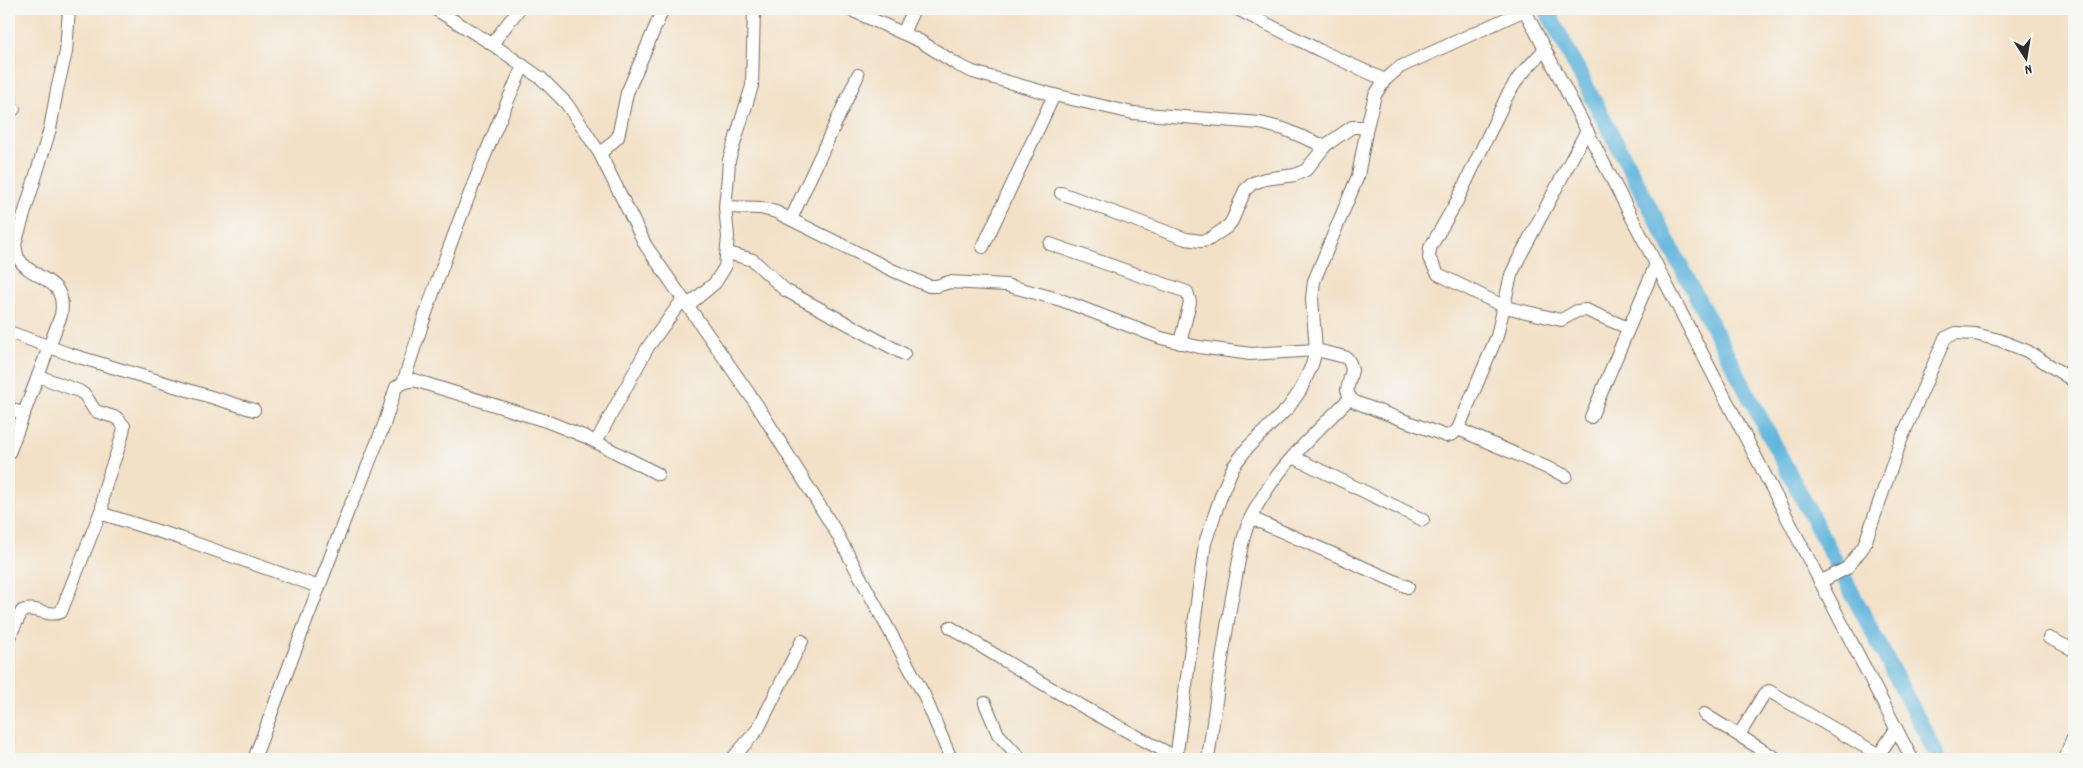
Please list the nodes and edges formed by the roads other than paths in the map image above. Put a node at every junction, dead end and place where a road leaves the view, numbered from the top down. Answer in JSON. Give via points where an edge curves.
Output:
{"nodes":[{"id":1,"x":68,"y":9,"type":"edge"},
{"id":2,"x":435,"y":9,"type":"edge"},
{"id":3,"x":519,"y":9,"type":"edge"},
{"id":4,"x":664,"y":9,"type":"edge"},
{"id":5,"x":754,"y":9,"type":"edge"},
{"id":6,"x":849,"y":9,"type":"edge"},
{"id":7,"x":914,"y":9,"type":"edge"},
{"id":8,"x":1237,"y":9,"type":"edge"},
{"id":9,"x":1524,"y":9,"type":"edge"},
{"id":10,"x":903,"y":33,"type":"junction"},
{"id":11,"x":492,"y":44,"type":"junction"},
{"id":12,"x":1545,"y":49,"type":"junction"},
{"id":13,"x":523,"y":66,"type":"junction"},
{"id":14,"x":858,"y":75,"type":"dead end"},
{"id":15,"x":1385,"y":80,"type":"junction"},
{"id":16,"x":1054,"y":94,"type":"junction"},
{"id":17,"x":1367,"y":127,"type":"junction"},
{"id":18,"x":1587,"y":130,"type":"junction"},
{"id":19,"x":1326,"y":145,"type":"junction"},
{"id":20,"x":600,"y":154,"type":"junction"},
{"id":21,"x":1061,"y":193,"type":"dead end"},
{"id":22,"x":725,"y":207,"type":"junction"},
{"id":23,"x":791,"y":219,"type":"junction"},
{"id":24,"x":1050,"y":244,"type":"dead end"},
{"id":25,"x":983,"y":248,"type":"dead end"},
{"id":26,"x":728,"y":253,"type":"junction"},
{"id":27,"x":1656,"y":264,"type":"junction"},
{"id":28,"x":685,"y":302,"type":"junction"},
{"id":29,"x":1505,"y":307,"type":"junction"},
{"id":30,"x":1628,"y":328,"type":"junction"},
{"id":31,"x":9,"y":332,"type":"edge"},
{"id":32,"x":1180,"y":343,"type":"junction"},
{"id":33,"x":49,"y":346,"type":"junction"},
{"id":34,"x":1319,"y":351,"type":"junction"},
{"id":35,"x":904,"y":354,"type":"dead end"},
{"id":36,"x":38,"y":376,"type":"junction"},
{"id":37,"x":2074,"y":380,"type":"edge"},
{"id":38,"x":403,"y":383,"type":"junction"},
{"id":39,"x":1350,"y":398,"type":"junction"},
{"id":40,"x":9,"y":408,"type":"edge"},
{"id":41,"x":254,"y":410,"type":"dead end"},
{"id":42,"x":24,"y":414,"type":"junction"},
{"id":43,"x":1591,"y":417,"type":"dead end"},
{"id":44,"x":1458,"y":429,"type":"junction"},
{"id":45,"x":596,"y":442,"type":"junction"},
{"id":46,"x":9,"y":453,"type":"edge"},
{"id":47,"x":1293,"y":457,"type":"junction"},
{"id":48,"x":658,"y":474,"type":"dead end"},
{"id":49,"x":1566,"y":476,"type":"dead end"},
{"id":50,"x":102,"y":508,"type":"junction"},
{"id":51,"x":1251,"y":518,"type":"junction"},
{"id":52,"x":1423,"y":520,"type":"dead end"},
{"id":53,"x":1824,"y":580,"type":"junction"},
{"id":54,"x":318,"y":587,"type":"junction"},
{"id":55,"x":1408,"y":587,"type":"dead end"},
{"id":56,"x":950,"y":627,"type":"dead end"},
{"id":57,"x":9,"y":637,"type":"edge"},
{"id":58,"x":2049,"y":638,"type":"dead end"},
{"id":59,"x":802,"y":641,"type":"dead end"},
{"id":60,"x":2074,"y":650,"type":"edge"},
{"id":61,"x":985,"y":703,"type":"dead end"},
{"id":62,"x":1704,"y":714,"type":"dead end"},
{"id":63,"x":1896,"y":729,"type":"junction"},
{"id":64,"x":1739,"y":735,"type":"junction"},
{"id":65,"x":2074,"y":736,"type":"edge"},
{"id":66,"x":1878,"y":757,"type":"edge"},
{"id":67,"x":1176,"y":758,"type":"edge"},
{"id":68,"x":254,"y":759,"type":"edge"},
{"id":69,"x":732,"y":759,"type":"edge"},
{"id":70,"x":951,"y":759,"type":"edge"},
{"id":71,"x":1021,"y":759,"type":"edge"},
{"id":72,"x":1208,"y":759,"type":"edge"},
{"id":73,"x":1777,"y":759,"type":"edge"},
{"id":74,"x":1912,"y":759,"type":"edge"},
{"id":75,"x":2064,"y":759,"type":"edge"}],
"edges":[{"from":1,"to":33,"type":"street","via":[[66,52],[50,129],[15,244],[19,260],[55,287],[61,297],[61,315]]},
{"from":2,"to":11,"type":"street"},
{"from":3,"to":11,"type":"street"},
{"from":4,"to":20,"type":"street","via":[[627,93],[618,137]]},
{"from":5,"to":22,"type":"street","via":[[752,86],[729,160]]},
{"from":6,"to":10,"type":"street"},
{"from":7,"to":10,"type":"street"},
{"from":8,"to":15,"type":"street"},
{"from":9,"to":12,"type":"street"},
{"from":9,"to":15,"type":"street","via":[[1400,67]]},
{"from":10,"to":16,"type":"street","via":[[974,72]]},
{"from":11,"to":13,"type":"street"},
{"from":12,"to":18,"type":"street"},
{"from":12,"to":29,"type":"street","via":[[1507,96],[1457,201],[1430,248],[1429,258],[1438,274]]},
{"from":13,"to":20,"type":"street","via":[[542,79],[566,103]]},
{"from":13,"to":38,"type":"street","via":[[496,126],[426,309]]},
{"from":14,"to":23,"type":"street"},
{"from":15,"to":17,"type":"street","via":[[1375,95]]},
{"from":16,"to":19,"type":"street","via":[[1134,114],[1260,123]]},
{"from":16,"to":25,"type":"street"},
{"from":17,"to":19,"type":"street","via":[[1352,127]]},
{"from":17,"to":34,"type":"street","via":[[1358,176],[1314,280],[1312,299]]},
{"from":18,"to":27,"type":"street"},
{"from":18,"to":29,"type":"street","via":[[1519,258]]},
{"from":19,"to":21,"type":"street","via":[[1306,170],[1253,183],[1245,190],[1232,221],[1201,242]]},
{"from":20,"to":28,"type":"street","via":[[646,246]]},
{"from":22,"to":23,"type":"street","via":[[771,210]]},
{"from":22,"to":26,"type":"street"},
{"from":23,"to":32,"type":"street","via":[[929,286],[949,282],[1006,285],[1061,300]]},
{"from":24,"to":32,"type":"street","via":[[1187,292],[1190,302]]},
{"from":26,"to":28,"type":"street","via":[[726,267],[715,283]]},
{"from":26,"to":35,"type":"street","via":[[753,260],[786,290]]},
{"from":27,"to":30,"type":"street"},
{"from":27,"to":53,"type":"street"},
{"from":28,"to":45,"type":"street","via":[[648,347]]},
{"from":28,"to":70,"type":"street","via":[[836,532],[924,695]]},
{"from":29,"to":30,"type":"street","via":[[1561,320],[1586,310]]},
{"from":29,"to":44,"type":"street","via":[[1497,336]]},
{"from":30,"to":43,"type":"street"},
{"from":31,"to":33,"type":"street"},
{"from":32,"to":34,"type":"street","via":[[1252,354]]},
{"from":33,"to":36,"type":"street"},
{"from":33,"to":41,"type":"street"},
{"from":34,"to":39,"type":"street","via":[[1347,358],[1352,370],[1347,390]]},
{"from":34,"to":67,"type":"street","via":[[1300,391],[1233,467],[1222,493],[1206,543]]},
{"from":36,"to":42,"type":"street"},
{"from":36,"to":50,"type":"street","via":[[79,391],[95,411],[117,418],[124,426]]},
{"from":37,"to":53,"type":"street","via":[[2027,351],[1999,340],[1956,333],[1945,338],[1901,440],[1864,546],[1847,568]]},
{"from":38,"to":45,"type":"street","via":[[414,380],[546,422]]},
{"from":38,"to":54,"type":"street","via":[[396,387],[360,488],[348,508]]},
{"from":39,"to":44,"type":"street","via":[[1446,436]]},
{"from":39,"to":47,"type":"street"},
{"from":40,"to":42,"type":"street"},
{"from":42,"to":46,"type":"street"},
{"from":44,"to":49,"type":"street"},
{"from":45,"to":48,"type":"street"},
{"from":47,"to":51,"type":"street","via":[[1272,483]]},
{"from":47,"to":52,"type":"street"},
{"from":50,"to":54,"type":"street","via":[[106,516],[183,539]]},
{"from":50,"to":57,"type":"street","via":[[61,612],[50,614],[33,608],[22,611]]},
{"from":51,"to":55,"type":"street"},
{"from":51,"to":72,"type":"street","via":[[1244,535],[1224,640]]},
{"from":53,"to":63,"type":"street"},
{"from":54,"to":68,"type":"street"},
{"from":56,"to":67,"type":"street","via":[[1097,716]]},
{"from":58,"to":60,"type":"street"},
{"from":59,"to":69,"type":"street","via":[[758,729]]},
{"from":61,"to":71,"type":"street","via":[[998,734]]},
{"from":62,"to":64,"type":"street"},
{"from":63,"to":66,"type":"street"},
{"from":63,"to":74,"type":"street"},
{"from":64,"to":66,"type":"street","via":[[1769,691]]},
{"from":64,"to":73,"type":"street"},
{"from":65,"to":75,"type":"street"}]}
